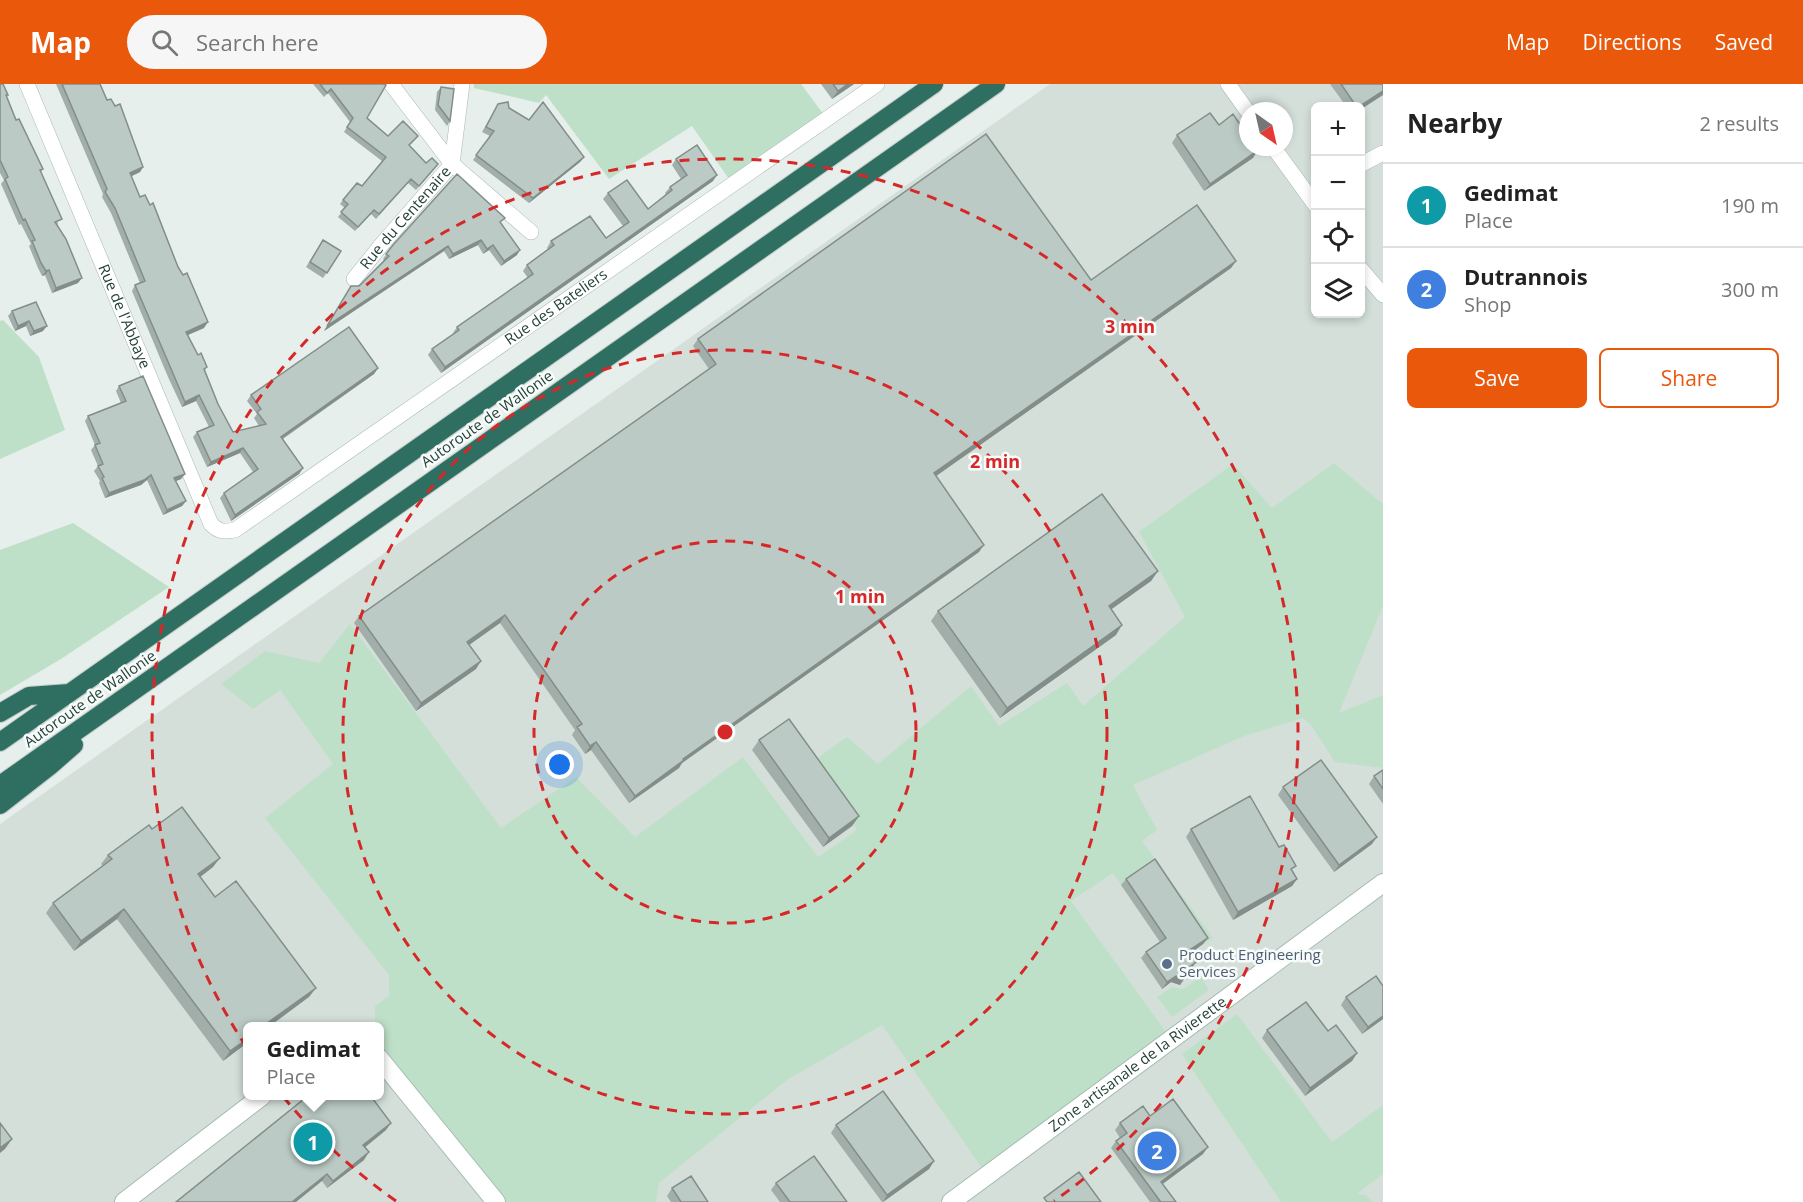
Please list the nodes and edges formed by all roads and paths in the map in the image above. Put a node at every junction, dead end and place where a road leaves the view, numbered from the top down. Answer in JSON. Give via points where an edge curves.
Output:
{"nodes":[{"id":1,"x":27,"y":84,"type":"edge"},
{"id":2,"x":391,"y":84,"type":"edge"},
{"id":3,"x":462,"y":84,"type":"edge"},
{"id":4,"x":877,"y":84,"type":"edge"},
{"id":5,"x":934,"y":84,"type":"edge"},
{"id":6,"x":996,"y":84,"type":"edge"},
{"id":7,"x":1228,"y":84,"type":"edge"},
{"id":8,"x":1241,"y":102,"type":"edge"},
{"id":9,"x":1383,"y":153,"type":"edge"},
{"id":10,"x":1281,"y":156,"type":"edge"},
{"id":11,"x":1365,"y":162,"type":"edge"},
{"id":12,"x":452,"y":164,"type":"junction"},
{"id":13,"x":1311,"y":191,"type":"edge"},
{"id":14,"x":531,"y":232,"type":"dead end"},
{"id":15,"x":354,"y":279,"type":"dead end"},
{"id":16,"x":1377,"y":279,"type":"edge"},
{"id":17,"x":1383,"y":295,"type":"edge"},
{"id":18,"x":235,"y":530,"type":"joint"},
{"id":19,"x":70,"y":693,"type":"junction"},
{"id":20,"x":128,"y":695,"type":"junction"},
{"id":21,"x":0,"y":713,"type":"edge"},
{"id":22,"x":0,"y":742,"type":"edge"},
{"id":23,"x":0,"y":785,"type":"edge"},
{"id":24,"x":0,"y":806,"type":"edge"},
{"id":25,"x":1383,"y":883,"type":"edge"},
{"id":26,"x":384,"y":1064,"type":"edge"},
{"id":27,"x":256,"y":1100,"type":"edge"},
{"id":28,"x":124,"y":1202,"type":"edge"},
{"id":29,"x":496,"y":1202,"type":"edge"},
{"id":30,"x":951,"y":1202,"type":"edge"}],
"edges":[{"from":1,"to":18,"type":"street","name":"Rue de l'Abbaye","via":[[211,525],[224,532]]},
{"from":2,"to":12,"type":"street"},
{"from":3,"to":12,"type":"street","name":"Rue du Centenaire"},
{"from":4,"to":18,"type":"street","name":"Rue des Bateliers"},
{"from":5,"to":19,"type":"highway","name":"Autoroute de Wallonie"},
{"from":6,"to":20,"type":"highway","name":"Autoroute de Wallonie"},
{"from":7,"to":8,"type":"street"},
{"from":9,"to":11,"type":"street"},
{"from":10,"to":13,"type":"street"},
{"from":12,"to":14,"type":"street"},
{"from":12,"to":15,"type":"street","name":"Rue du Centenaire"},
{"from":16,"to":17,"type":"street"},
{"from":19,"to":21,"type":"highway","via":[[29,696]]},
{"from":19,"to":22,"type":"highway","name":"Autoroute de Wallonie"},
{"from":20,"to":23,"type":"highway","name":"Autoroute de Wallonie"},
{"from":20,"to":24,"type":"highway"},
{"from":25,"to":30,"type":"street","name":"Zone artisanale de la Rivierette"},
{"from":26,"to":29,"type":"street"},
{"from":27,"to":28,"type":"street"}]}
